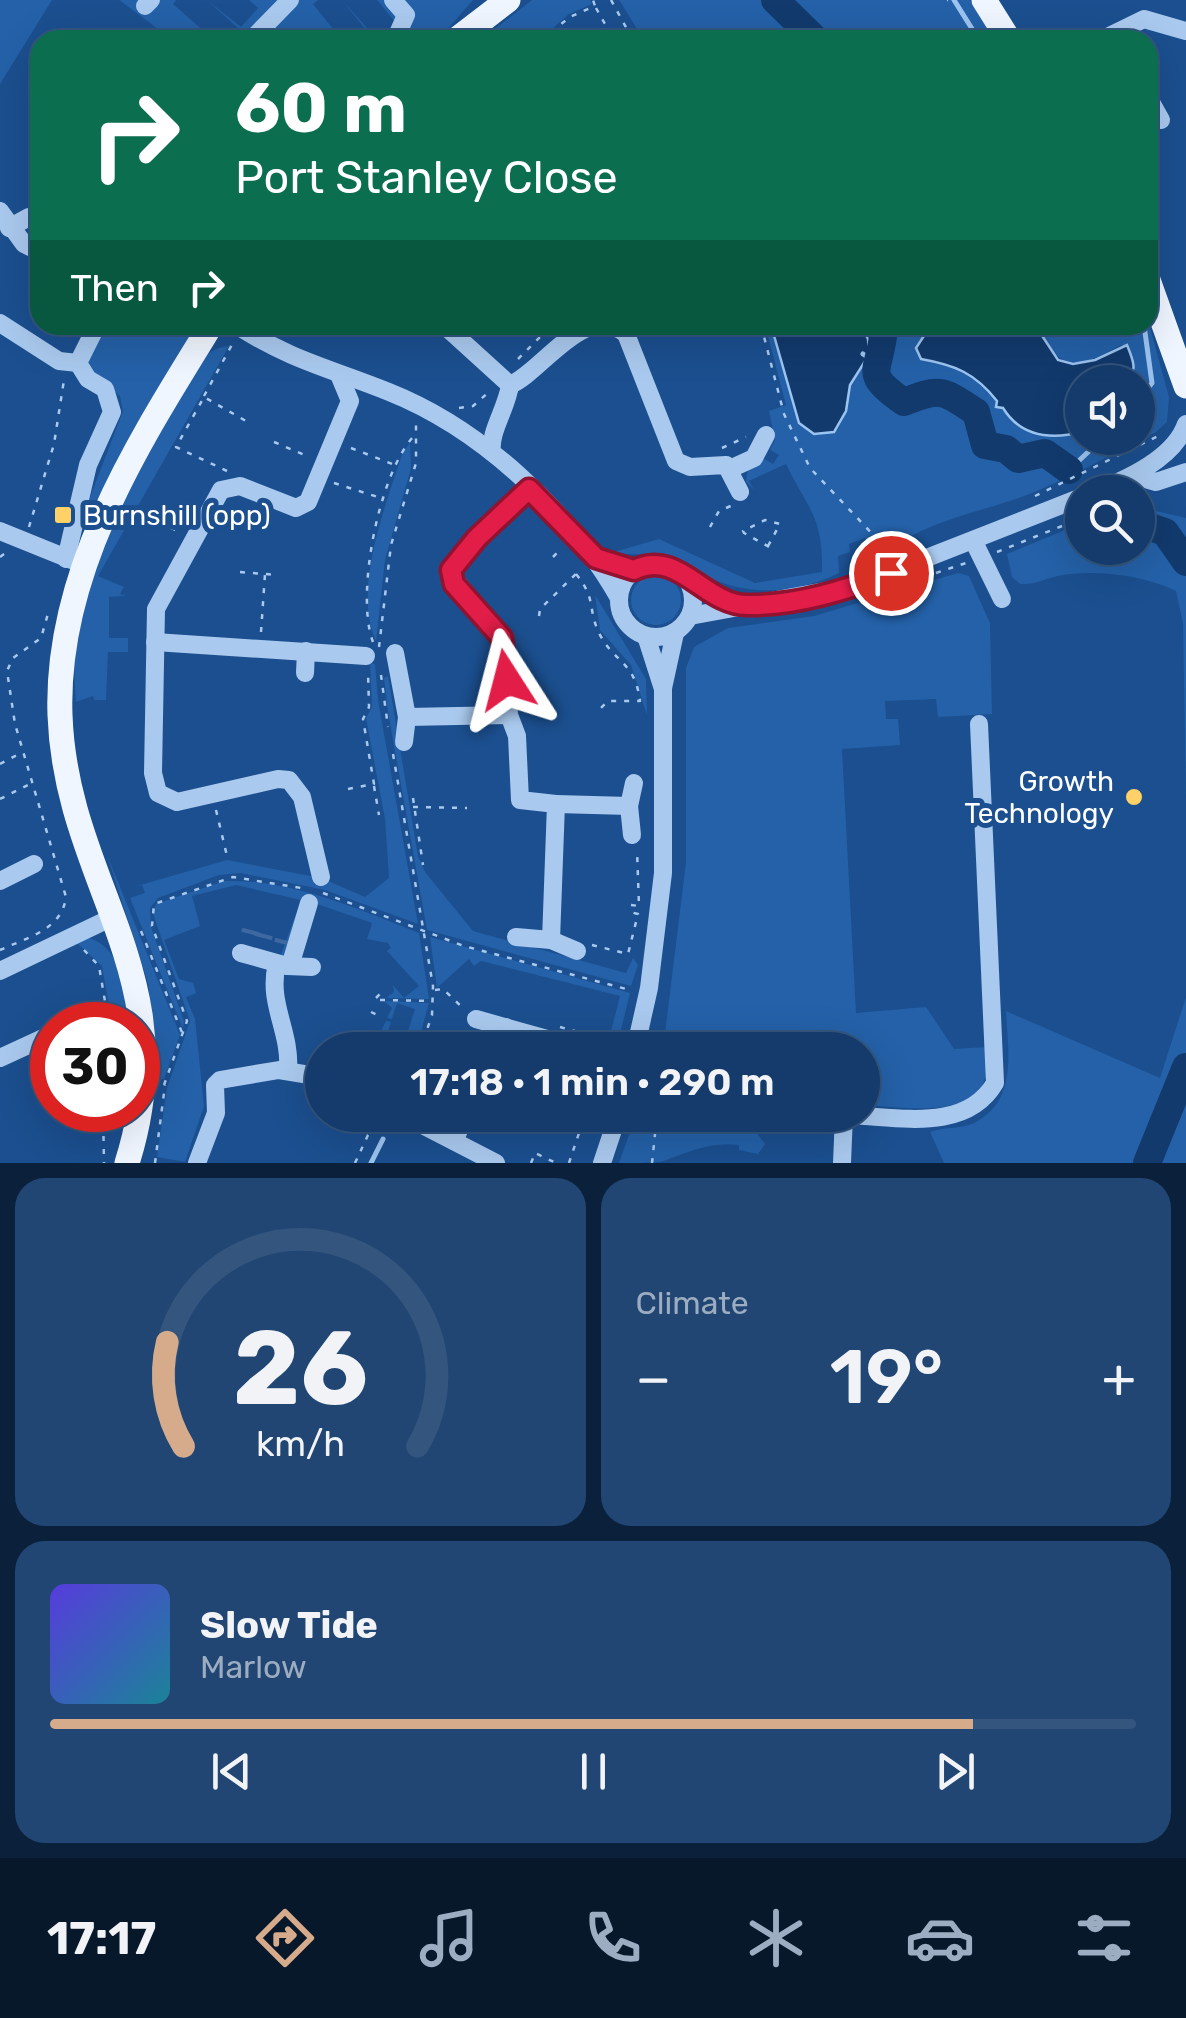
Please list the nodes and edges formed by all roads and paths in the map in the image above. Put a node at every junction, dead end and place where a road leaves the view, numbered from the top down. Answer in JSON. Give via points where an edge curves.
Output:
{"nodes":[{"id":1,"x":290,"y":0,"type":"edge"},
{"id":2,"x":393,"y":0,"type":"edge"},
{"id":3,"x":508,"y":0,"type":"edge"},
{"id":4,"x":592,"y":0,"type":"edge"},
{"id":5,"x":611,"y":0,"type":"edge"},
{"id":6,"x":984,"y":0,"type":"edge"},
{"id":7,"x":595,"y":6,"type":"junction"},
{"id":8,"x":481,"y":10,"type":"edge"},
{"id":9,"x":1153,"y":10,"type":"edge"},
{"id":10,"x":262,"y":30,"type":"edge"},
{"id":11,"x":399,"y":30,"type":"edge"},
{"id":12,"x":464,"y":30,"type":"edge"},
{"id":13,"x":553,"y":30,"type":"edge"},
{"id":14,"x":608,"y":30,"type":"edge"},
{"id":15,"x":627,"y":30,"type":"edge"},
{"id":16,"x":1002,"y":30,"type":"edge"},
{"id":17,"x":1121,"y":30,"type":"edge"},
{"id":18,"x":1186,"y":31,"type":"edge"},
{"id":19,"x":1158,"y":115,"type":"edge"},
{"id":20,"x":1161,"y":120,"type":"dead end"},
{"id":21,"x":29,"y":217,"type":"dead end"},
{"id":22,"x":5,"y":220,"type":"edge"},
{"id":23,"x":30,"y":247,"type":"edge"},
{"id":24,"x":1158,"y":297,"type":"edge"},
{"id":25,"x":1158,"y":308,"type":"edge"},
{"id":26,"x":0,"y":323,"type":"edge"},
{"id":27,"x":90,"y":335,"type":"edge"},
{"id":28,"x":204,"y":335,"type":"edge"},
{"id":29,"x":234,"y":335,"type":"edge"},
{"id":30,"x":252,"y":335,"type":"edge"},
{"id":31,"x":455,"y":335,"type":"edge"},
{"id":32,"x":581,"y":335,"type":"edge"},
{"id":33,"x":626,"y":335,"type":"edge"},
{"id":34,"x":763,"y":335,"type":"edge"},
{"id":35,"x":1186,"y":346,"type":"edge"},
{"id":36,"x":72,"y":363,"type":"junction"},
{"id":37,"x":340,"y":376,"type":"junction"},
{"id":38,"x":510,"y":386,"type":"junction"},
{"id":39,"x":1185,"y":387,"type":"edge"},
{"id":40,"x":204,"y":397,"type":"junction"},
{"id":41,"x":246,"y":421,"type":"dead end"},
{"id":42,"x":1186,"y":424,"type":"edge"},
{"id":43,"x":769,"y":435,"type":"junction"},
{"id":44,"x":414,"y":436,"type":"dead end"},
{"id":45,"x":331,"y":440,"type":"junction"},
{"id":46,"x":796,"y":441,"type":"junction"},
{"id":47,"x":274,"y":442,"type":"dead end"},
{"id":48,"x":1186,"y":448,"type":"edge"},
{"id":49,"x":718,"y":450,"type":"dead end"},
{"id":50,"x":492,"y":452,"type":"junction"},
{"id":51,"x":1163,"y":453,"type":"junction"},
{"id":52,"x":1118,"y":455,"type":"edge"},
{"id":53,"x":396,"y":466,"type":"junction"},
{"id":54,"x":732,"y":468,"type":"junction"},
{"id":55,"x":320,"y":470,"type":"junction"},
{"id":56,"x":228,"y":472,"type":"dead end"},
{"id":57,"x":1136,"y":475,"type":"edge"},
{"id":58,"x":1181,"y":478,"type":"edge"},
{"id":59,"x":1155,"y":482,"type":"edge"},
{"id":60,"x":529,"y":489,"type":"junction"},
{"id":61,"x":741,"y":496,"type":"joint"},
{"id":62,"x":385,"y":500,"type":"junction"},
{"id":63,"x":1023,"y":502,"type":"dead end"},
{"id":64,"x":1065,"y":506,"type":"edge"},
{"id":65,"x":135,"y":512,"type":"dead end"},
{"id":66,"x":1065,"y":523,"type":"edge"},
{"id":67,"x":710,"y":526,"type":"dead end"},
{"id":68,"x":0,"y":531,"type":"edge"},
{"id":69,"x":193,"y":538,"type":"junction"},
{"id":70,"x":23,"y":541,"type":"junction"},
{"id":71,"x":770,"y":547,"type":"joint"},
{"id":72,"x":561,"y":548,"type":"dead end"},
{"id":73,"x":978,"y":550,"type":"junction"},
{"id":74,"x":902,"y":551,"type":"dead end"},
{"id":75,"x":553,"y":557,"type":"dead end"},
{"id":76,"x":0,"y":558,"type":"edge"},
{"id":77,"x":596,"y":558,"type":"junction"},
{"id":78,"x":75,"y":562,"type":"junction"},
{"id":79,"x":634,"y":570,"type":"junction"},
{"id":80,"x":240,"y":572,"type":"dead end"},
{"id":81,"x":264,"y":574,"type":"junction"},
{"id":82,"x":936,"y":574,"type":"dead end"},
{"id":83,"x":277,"y":575,"type":"dead end"},
{"id":84,"x":687,"y":579,"type":"junction"},
{"id":85,"x":54,"y":595,"type":"dead end"},
{"id":86,"x":619,"y":598,"type":"junction"},
{"id":87,"x":1002,"y":599,"type":"dead end"},
{"id":88,"x":742,"y":606,"type":"junction"},
{"id":89,"x":539,"y":616,"type":"dead end"},
{"id":90,"x":690,"y":616,"type":"junction"},
{"id":91,"x":676,"y":633,"type":"junction"},
{"id":92,"x":646,"y":636,"type":"junction"},
{"id":93,"x":155,"y":642,"type":"junction"},
{"id":94,"x":260,"y":648,"type":"junction"},
{"id":95,"x":306,"y":651,"type":"junction"},
{"id":96,"x":377,"y":657,"type":"junction"},
{"id":97,"x":305,"y":673,"type":"dead end"},
{"id":98,"x":663,"y":689,"type":"junction"},
{"id":99,"x":600,"y":709,"type":"dead end"},
{"id":100,"x":509,"y":715,"type":"junction"},
{"id":101,"x":407,"y":717,"type":"junction"},
{"id":102,"x":979,"y":724,"type":"dead end"},
{"id":103,"x":404,"y":742,"type":"dead end"},
{"id":104,"x":23,"y":752,"type":"junction"},
{"id":105,"x":0,"y":764,"type":"edge"},
{"id":106,"x":33,"y":782,"type":"junction"},
{"id":107,"x":634,"y":783,"type":"dead end"},
{"id":108,"x":374,"y":784,"type":"junction"},
{"id":109,"x":348,"y":789,"type":"dead end"},
{"id":110,"x":212,"y":794,"type":"junction"},
{"id":111,"x":413,"y":798,"type":"dead end"},
{"id":112,"x":0,"y":799,"type":"edge"},
{"id":113,"x":556,"y":804,"type":"junction"},
{"id":114,"x":629,"y":806,"type":"junction"},
{"id":115,"x":413,"y":807,"type":"junction"},
{"id":116,"x":467,"y":808,"type":"dead end"},
{"id":117,"x":379,"y":815,"type":"dead end"},
{"id":118,"x":632,"y":842,"type":"joint"},
{"id":119,"x":228,"y":856,"type":"dead end"},
{"id":120,"x":34,"y":864,"type":"dead end"},
{"id":121,"x":423,"y":865,"type":"dead end"},
{"id":122,"x":321,"y":877,"type":"dead end"},
{"id":123,"x":0,"y":881,"type":"edge"},
{"id":124,"x":309,"y":904,"type":"dead end"},
{"id":125,"x":631,"y":905,"type":"dead end"},
{"id":126,"x":630,"y":912,"type":"dead end"},
{"id":127,"x":114,"y":916,"type":"junction"},
{"id":128,"x":423,"y":932,"type":"junction"},
{"id":129,"x":624,"y":933,"type":"dead end"},
{"id":130,"x":72,"y":935,"type":"junction"},
{"id":131,"x":632,"y":936,"type":"junction"},
{"id":132,"x":516,"y":937,"type":"dead end"},
{"id":133,"x":551,"y":940,"type":"junction"},
{"id":134,"x":0,"y":950,"type":"edge"},
{"id":135,"x":576,"y":951,"type":"joint"},
{"id":136,"x":241,"y":953,"type":"dead end"},
{"id":137,"x":284,"y":965,"type":"junction"},
{"id":138,"x":312,"y":967,"type":"dead end"},
{"id":139,"x":0,"y":971,"type":"edge"},
{"id":140,"x":433,"y":990,"type":"junction"},
{"id":141,"x":634,"y":991,"type":"dead end"},
{"id":142,"x":382,"y":993,"type":"dead end"},
{"id":143,"x":434,"y":1001,"type":"junction"},
{"id":144,"x":105,"y":1002,"type":"edge"},
{"id":145,"x":141,"y":1002,"type":"edge"},
{"id":146,"x":371,"y":1012,"type":"dead end"},
{"id":147,"x":377,"y":1015,"type":"dead end"},
{"id":148,"x":478,"y":1019,"type":"joint"},
{"id":149,"x":506,"y":1027,"type":"junction"},
{"id":150,"x":425,"y":1032,"type":"edge"},
{"id":151,"x":504,"y":1032,"type":"edge"},
{"id":152,"x":544,"y":1032,"type":"edge"},
{"id":153,"x":639,"y":1032,"type":"edge"},
{"id":154,"x":30,"y":1044,"type":"edge"},
{"id":155,"x":0,"y":1058,"type":"edge"},
{"id":156,"x":288,"y":1070,"type":"junction"},
{"id":157,"x":160,"y":1074,"type":"edge"},
{"id":158,"x":305,"y":1074,"type":"edge"},
{"id":159,"x":880,"y":1116,"type":"edge"},
{"id":160,"x":113,"y":1132,"type":"edge"},
{"id":161,"x":137,"y":1132,"type":"edge"},
{"id":162,"x":155,"y":1132,"type":"edge"},
{"id":163,"x":371,"y":1132,"type":"edge"},
{"id":164,"x":436,"y":1132,"type":"edge"},
{"id":165,"x":458,"y":1132,"type":"edge"},
{"id":166,"x":580,"y":1132,"type":"edge"},
{"id":167,"x":612,"y":1132,"type":"edge"},
{"id":168,"x":655,"y":1132,"type":"edge"},
{"id":169,"x":843,"y":1132,"type":"edge"},
{"id":170,"x":454,"y":1141,"type":"junction"},
{"id":171,"x":126,"y":1162,"type":"edge"},
{"id":172,"x":155,"y":1163,"type":"edge"},
{"id":173,"x":196,"y":1163,"type":"edge"},
{"id":174,"x":355,"y":1163,"type":"edge"},
{"id":175,"x":496,"y":1163,"type":"edge"},
{"id":176,"x":531,"y":1163,"type":"edge"},
{"id":177,"x":556,"y":1163,"type":"edge"},
{"id":178,"x":569,"y":1163,"type":"edge"},
{"id":179,"x":602,"y":1163,"type":"edge"},
{"id":180,"x":652,"y":1163,"type":"edge"},
{"id":181,"x":842,"y":1163,"type":"edge"}],
"edges":[{"from":1,"to":10,"type":"street"},
{"from":2,"to":11,"type":"street","via":[[406,15]]},
{"from":3,"to":8,"type":"main road"},
{"from":4,"to":7,"type":"path"},
{"from":5,"to":15,"type":"path"},
{"from":6,"to":16,"type":"main road"},
{"from":7,"to":13,"type":"path"},
{"from":7,"to":14,"type":"path"},
{"from":8,"to":12,"type":"main road"},
{"from":9,"to":17,"type":"street"},
{"from":9,"to":18,"type":"street"},
{"from":19,"to":20,"type":"street"},
{"from":21,"to":22,"type":"street"},
{"from":22,"to":23,"type":"street"},
{"from":24,"to":35,"type":"main road"},
{"from":25,"to":39,"type":"main road"},
{"from":26,"to":36,"type":"street"},
{"from":27,"to":36,"type":"street"},
{"from":28,"to":78,"type":"main road"},
{"from":29,"to":40,"type":"path"},
{"from":30,"to":37,"type":"street"},
{"from":31,"to":38,"type":"street"},
{"from":32,"to":38,"type":"street"},
{"from":33,"to":54,"type":"street","via":[[676,461]]},
{"from":34,"to":46,"type":"path"},
{"from":36,"to":70,"type":"path"},
{"from":36,"to":78,"type":"street","via":[[106,389],[112,412],[88,465]]},
{"from":37,"to":45,"type":"street","via":[[350,401]]},
{"from":37,"to":50,"type":"street","via":[[424,408]]},
{"from":38,"to":50,"type":"street"},
{"from":40,"to":41,"type":"path"},
{"from":40,"to":56,"type":"path","via":[[176,447]]},
{"from":42,"to":51,"type":"street"},
{"from":43,"to":46,"type":"path"},
{"from":43,"to":49,"type":"path"},
{"from":43,"to":54,"type":"street","via":[[754,458]]},
{"from":44,"to":53,"type":"path"},
{"from":45,"to":53,"type":"path"},
{"from":45,"to":55,"type":"street"},
{"from":46,"to":74,"type":"path","via":[[825,488],[881,544]]},
{"from":47,"to":55,"type":"path"},
{"from":48,"to":51,"type":"street"},
{"from":50,"to":60,"type":"street"},
{"from":51,"to":57,"type":"street"},
{"from":52,"to":63,"type":"path"},
{"from":53,"to":62,"type":"path"},
{"from":54,"to":61,"type":"street"},
{"from":55,"to":62,"type":"path"},
{"from":55,"to":69,"type":"street","via":[[299,508],[240,486],[225,488]]},
{"from":58,"to":59,"type":"street"},
{"from":60,"to":77,"type":"street"},
{"from":60,"to":100,"type":"street","via":[[477,538],[451,575],[502,638]]},
{"from":61,"to":67,"type":"path"},
{"from":62,"to":96,"type":"path","via":[[364,613]]},
{"from":64,"to":73,"type":"street"},
{"from":65,"to":69,"type":"path"},
{"from":66,"to":73,"type":"path"},
{"from":68,"to":70,"type":"street"},
{"from":69,"to":93,"type":"street","via":[[157,606]]},
{"from":70,"to":76,"type":"path"},
{"from":70,"to":78,"type":"street"},
{"from":71,"to":71,"type":"path","via":[[744,533],[743,530],[765,520],[780,524]]},
{"from":72,"to":75,"type":"path"},
{"from":73,"to":82,"type":"path"},
{"from":73,"to":87,"type":"street"},
{"from":73,"to":88,"type":"street","via":[[858,585]]},
{"from":77,"to":79,"type":"street"},
{"from":77,"to":86,"type":"street"},
{"from":78,"to":127,"type":"main road","via":[[60,718],[77,807]]},
{"from":79,"to":84,"type":"street","via":[[668,565]]},
{"from":79,"to":86,"type":"street"},
{"from":80,"to":81,"type":"path"},
{"from":81,"to":83,"type":"path"},
{"from":81,"to":94,"type":"path"},
{"from":84,"to":88,"type":"street"},
{"from":84,"to":90,"type":"street","via":[[694,597]]},
{"from":85,"to":104,"type":"path","via":[[41,638],[13,658],[6,672]]},
{"from":86,"to":92,"type":"street","via":[[626,622]]},
{"from":88,"to":90,"type":"street"},
{"from":89,"to":99,"type":"path","via":[[578,572],[593,594],[598,631],[630,666],[638,687],[640,701],[608,701]]},
{"from":90,"to":91,"type":"street"},
{"from":91,"to":92,"type":"street"},
{"from":91,"to":98,"type":"street"},
{"from":92,"to":98,"type":"street"},
{"from":93,"to":94,"type":"street"},
{"from":93,"to":110,"type":"street","via":[[154,786],[170,801]]},
{"from":94,"to":95,"type":"street"},
{"from":95,"to":96,"type":"street"},
{"from":95,"to":97,"type":"street"},
{"from":96,"to":101,"type":"street"},
{"from":96,"to":108,"type":"path","via":[[363,719]]},
{"from":98,"to":153,"type":"street","via":[[663,873]]},
{"from":100,"to":101,"type":"street"},
{"from":100,"to":113,"type":"street","via":[[520,800]]},
{"from":101,"to":103,"type":"street"},
{"from":102,"to":159,"type":"street","via":[[995,1083],[984,1101],[956,1118]]},
{"from":104,"to":105,"type":"path"},
{"from":104,"to":106,"type":"path"},
{"from":106,"to":112,"type":"path"},
{"from":106,"to":134,"type":"path","via":[[65,908],[52,926]]},
{"from":107,"to":114,"type":"street"},
{"from":108,"to":109,"type":"path"},
{"from":108,"to":117,"type":"path"},
{"from":110,"to":119,"type":"path"},
{"from":110,"to":122,"type":"street","via":[[278,779],[294,784]]},
{"from":111,"to":115,"type":"path"},
{"from":113,"to":114,"type":"street"},
{"from":113,"to":133,"type":"street"},
{"from":114,"to":118,"type":"street"},
{"from":115,"to":116,"type":"path"},
{"from":115,"to":121,"type":"path"},
{"from":118,"to":125,"type":"path","via":[[639,850],[639,906]]},
{"from":120,"to":123,"type":"street"},
{"from":124,"to":137,"type":"street"},
{"from":126,"to":131,"type":"path","via":[[638,914]]},
{"from":127,"to":130,"type":"street"},
{"from":127,"to":145,"type":"main road"},
{"from":128,"to":140,"type":"path"},
{"from":128,"to":141,"type":"path"},
{"from":128,"to":157,"type":"path","via":[[323,893],[240,877],[156,901],[151,921],[187,1021]]},
{"from":129,"to":131,"type":"path"},
{"from":130,"to":139,"type":"street"},
{"from":130,"to":144,"type":"path","via":[[99,966]]},
{"from":131,"to":135,"type":"path","via":[[628,954],[584,943]]},
{"from":132,"to":133,"type":"street"},
{"from":133,"to":135,"type":"street"},
{"from":136,"to":137,"type":"street"},
{"from":137,"to":138,"type":"street"},
{"from":137,"to":156,"type":"street","via":[[272,996],[287,1035]]},
{"from":140,"to":143,"type":"path"},
{"from":140,"to":148,"type":"path","via":[[443,988],[456,1006],[480,1013]]},
{"from":142,"to":143,"type":"path","via":[[378,999]]},
{"from":143,"to":150,"type":"path"},
{"from":146,"to":147,"type":"path"},
{"from":148,"to":149,"type":"street"},
{"from":149,"to":151,"type":"street"},
{"from":149,"to":152,"type":"street"},
{"from":154,"to":155,"type":"street"},
{"from":156,"to":158,"type":"street"},
{"from":156,"to":173,"type":"street","via":[[217,1082],[216,1113]]},
{"from":160,"to":171,"type":"path"},
{"from":161,"to":171,"type":"main road"},
{"from":162,"to":172,"type":"path"},
{"from":163,"to":174,"type":"path"},
{"from":164,"to":170,"type":"street"},
{"from":165,"to":170,"type":"street"},
{"from":166,"to":178,"type":"path"},
{"from":167,"to":179,"type":"street"},
{"from":168,"to":180,"type":"path"},
{"from":169,"to":181,"type":"street"},
{"from":170,"to":175,"type":"street"},
{"from":176,"to":177,"type":"path","via":[[535,1153]]}]}
